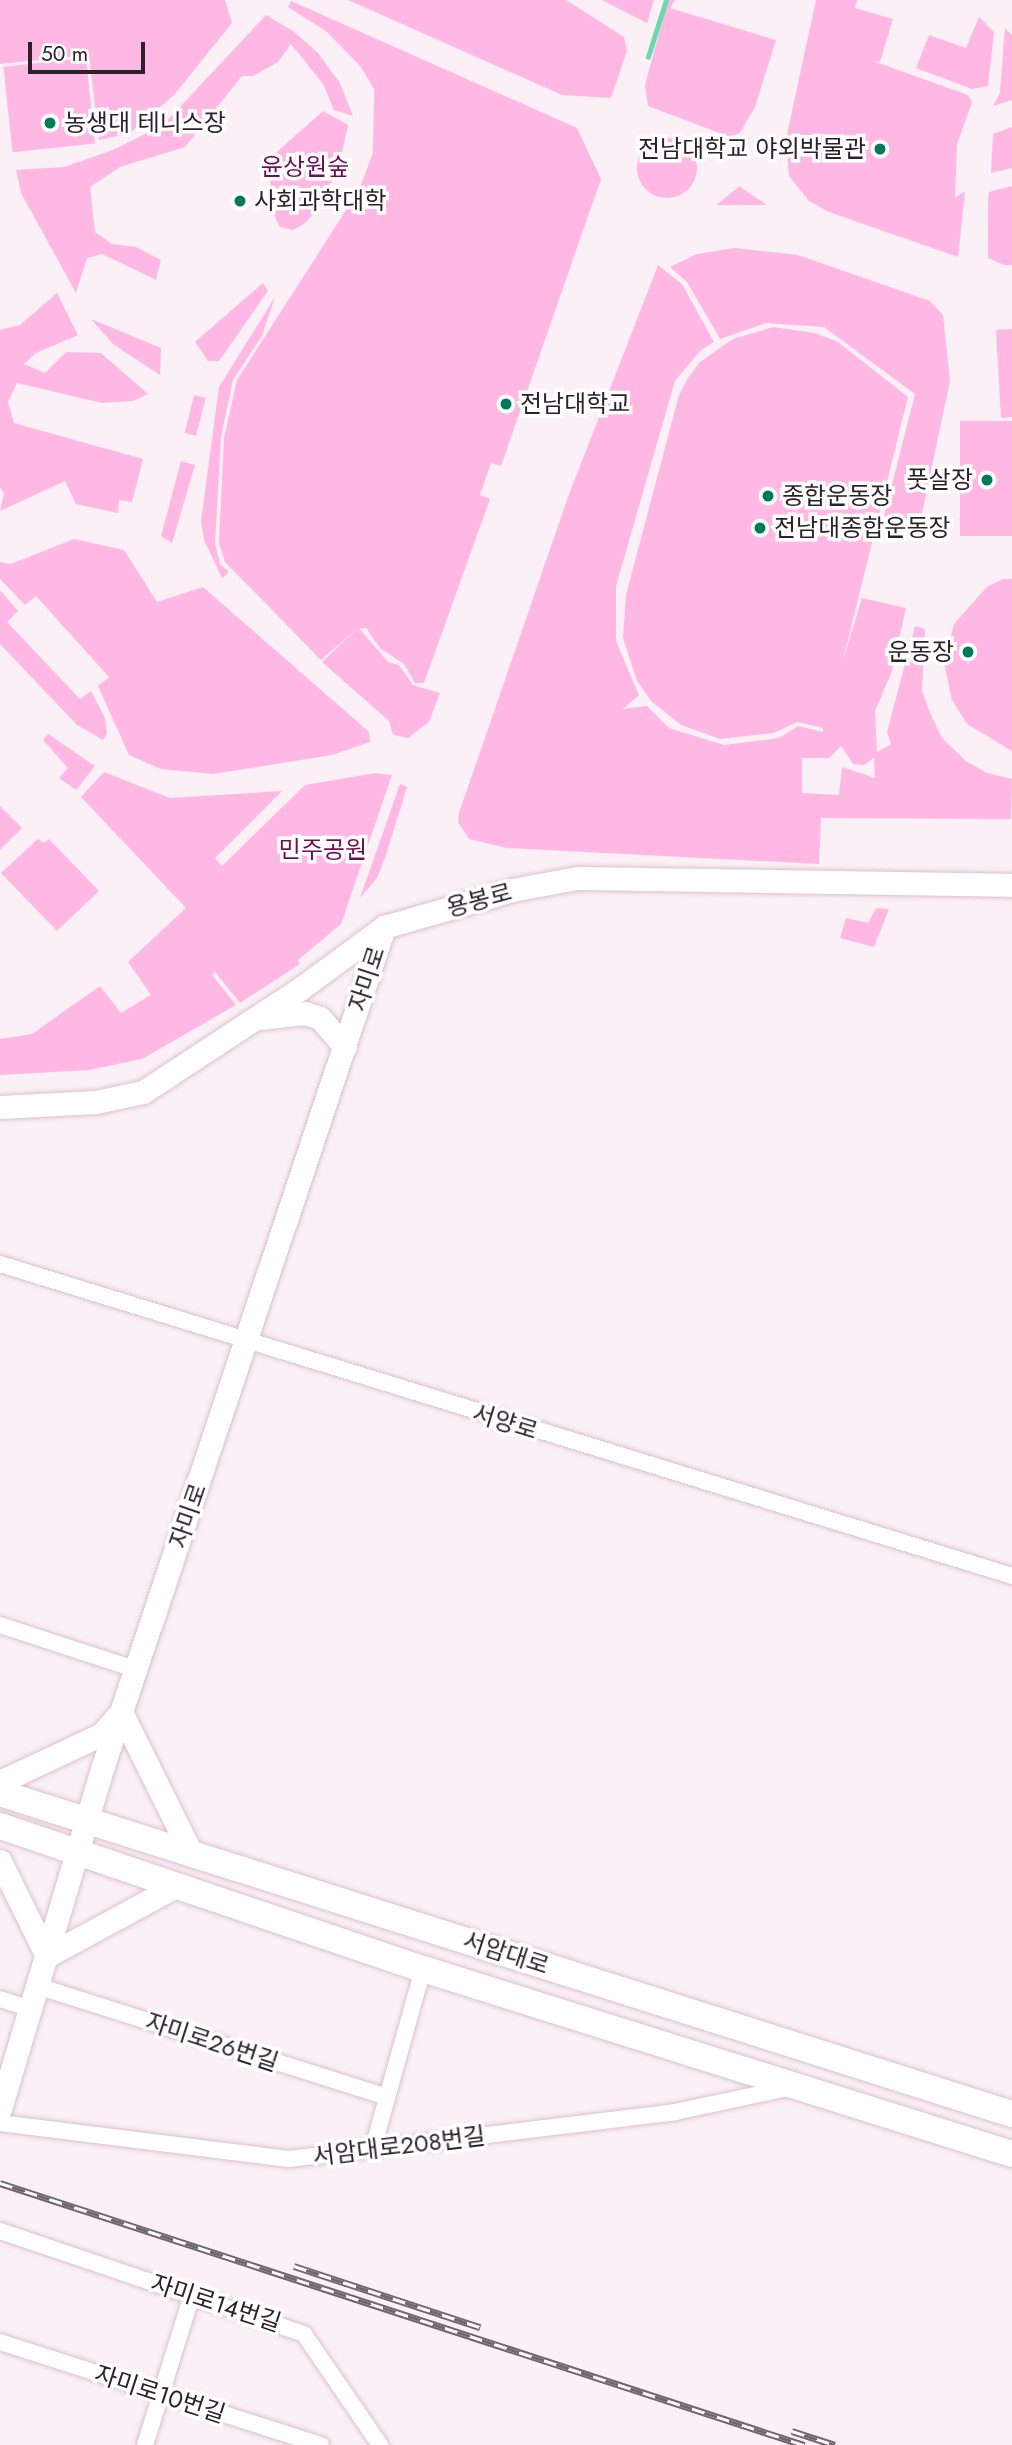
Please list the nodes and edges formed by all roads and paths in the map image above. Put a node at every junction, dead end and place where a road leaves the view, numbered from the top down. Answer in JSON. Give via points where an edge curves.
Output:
{"nodes":[{"id":1,"x":1012,"y":885,"type":"edge"},
{"id":2,"x":384,"y":927,"type":"junction"},
{"id":3,"x":254,"y":1019,"type":"junction"},
{"id":4,"x":345,"y":1047,"type":"junction"},
{"id":5,"x":0,"y":1107,"type":"edge"},
{"id":6,"x":0,"y":1264,"type":"edge"},
{"id":7,"x":248,"y":1344,"type":"junction"},
{"id":8,"x":1012,"y":1576,"type":"edge"},
{"id":9,"x":0,"y":1625,"type":"edge"},
{"id":10,"x":135,"y":1669,"type":"junction"},
{"id":11,"x":121,"y":1712,"type":"junction"},
{"id":12,"x":0,"y":1782,"type":"edge"},
{"id":13,"x":0,"y":1793,"type":"edge"},
{"id":14,"x":88,"y":1820,"type":"junction"},
{"id":15,"x":0,"y":1826,"type":"edge"},
{"id":16,"x":78,"y":1852,"type":"junction"},
{"id":17,"x":191,"y":1853,"type":"junction"},
{"id":18,"x":0,"y":1861,"type":"edge"},
{"id":19,"x":178,"y":1885,"type":"junction"},
{"id":20,"x":47,"y":1956,"type":"junction"},
{"id":21,"x":424,"y":1969,"type":"junction"},
{"id":22,"x":37,"y":1986,"type":"junction"},
{"id":23,"x":0,"y":1999,"type":"edge"},
{"id":24,"x":30,"y":2009,"type":"junction"},
{"id":25,"x":797,"y":2087,"type":"junction"},
{"id":26,"x":387,"y":2097,"type":"junction"},
{"id":27,"x":0,"y":2109,"type":"edge"},
{"id":28,"x":1012,"y":2114,"type":"edge"},
{"id":29,"x":0,"y":2123,"type":"edge"},
{"id":30,"x":373,"y":2148,"type":"junction"},
{"id":31,"x":1012,"y":2154,"type":"edge"},
{"id":32,"x":0,"y":2231,"type":"edge"},
{"id":33,"x":192,"y":2295,"type":"junction"},
{"id":34,"x":0,"y":2342,"type":"edge"},
{"id":35,"x":161,"y":2394,"type":"junction"},
{"id":36,"x":145,"y":2445,"type":"edge"},
{"id":37,"x":321,"y":2445,"type":"edge"},
{"id":38,"x":380,"y":2445,"type":"edge"}],
"edges":[{"from":1,"to":2,"type":"street","name":"용봉로","via":[[577,878],[512,890]]},
{"from":2,"to":3,"type":"street","name":"용봉로"},
{"from":2,"to":4,"type":"street","name":"자미로"},
{"from":3,"to":4,"type":"street","via":[[305,1013],[334,1030]]},
{"from":3,"to":5,"type":"street","name":"용봉로","via":[[143,1091],[96,1102]]},
{"from":4,"to":7,"type":"street","name":"자미로"},
{"from":6,"to":7,"type":"street","name":"서양로"},
{"from":7,"to":8,"type":"street","name":"서양로"},
{"from":7,"to":10,"type":"street","name":"자미로"},
{"from":9,"to":10,"type":"street"},
{"from":10,"to":11,"type":"street","name":"자미로"},
{"from":11,"to":12,"type":"street","via":[[102,1734]]},
{"from":11,"to":14,"type":"street","name":"자미로"},
{"from":11,"to":17,"type":"street"},
{"from":13,"to":14,"type":"main road","name":"서암대로"},
{"from":14,"to":16,"type":"street","name":"자미로"},
{"from":14,"to":17,"type":"main road","name":"서암대로"},
{"from":15,"to":16,"type":"main road","name":"서암대로"},
{"from":16,"to":19,"type":"main road","name":"서암대로"},
{"from":16,"to":20,"type":"street","name":"자미로"},
{"from":17,"to":28,"type":"main road","name":"서암대로"},
{"from":18,"to":20,"type":"street"},
{"from":19,"to":20,"type":"street"},
{"from":19,"to":21,"type":"main road","name":"서암대로"},
{"from":20,"to":22,"type":"street","name":"자미로"},
{"from":21,"to":25,"type":"main road","name":"서암대로"},
{"from":21,"to":26,"type":"street"},
{"from":22,"to":24,"type":"street","name":"자미로"},
{"from":22,"to":26,"type":"street","name":"자미로26번길"},
{"from":23,"to":24,"type":"street"},
{"from":24,"to":27,"type":"street","name":"자미로"},
{"from":25,"to":30,"type":"street","name":"서암대로208번길","via":[[675,2112]]},
{"from":25,"to":31,"type":"main road","name":"서암대로"},
{"from":26,"to":30,"type":"street"},
{"from":29,"to":30,"type":"street","name":"서암대로208번길","via":[[254,2158],[289,2159]]},
{"from":32,"to":33,"type":"street","name":"자미로14번길"},
{"from":33,"to":35,"type":"street"},
{"from":33,"to":38,"type":"street","name":"자미로14번길","via":[[304,2334]]},
{"from":34,"to":35,"type":"street","name":"자미로10번길"},
{"from":35,"to":36,"type":"street"},
{"from":35,"to":37,"type":"street","name":"자미로10번길"}]}
